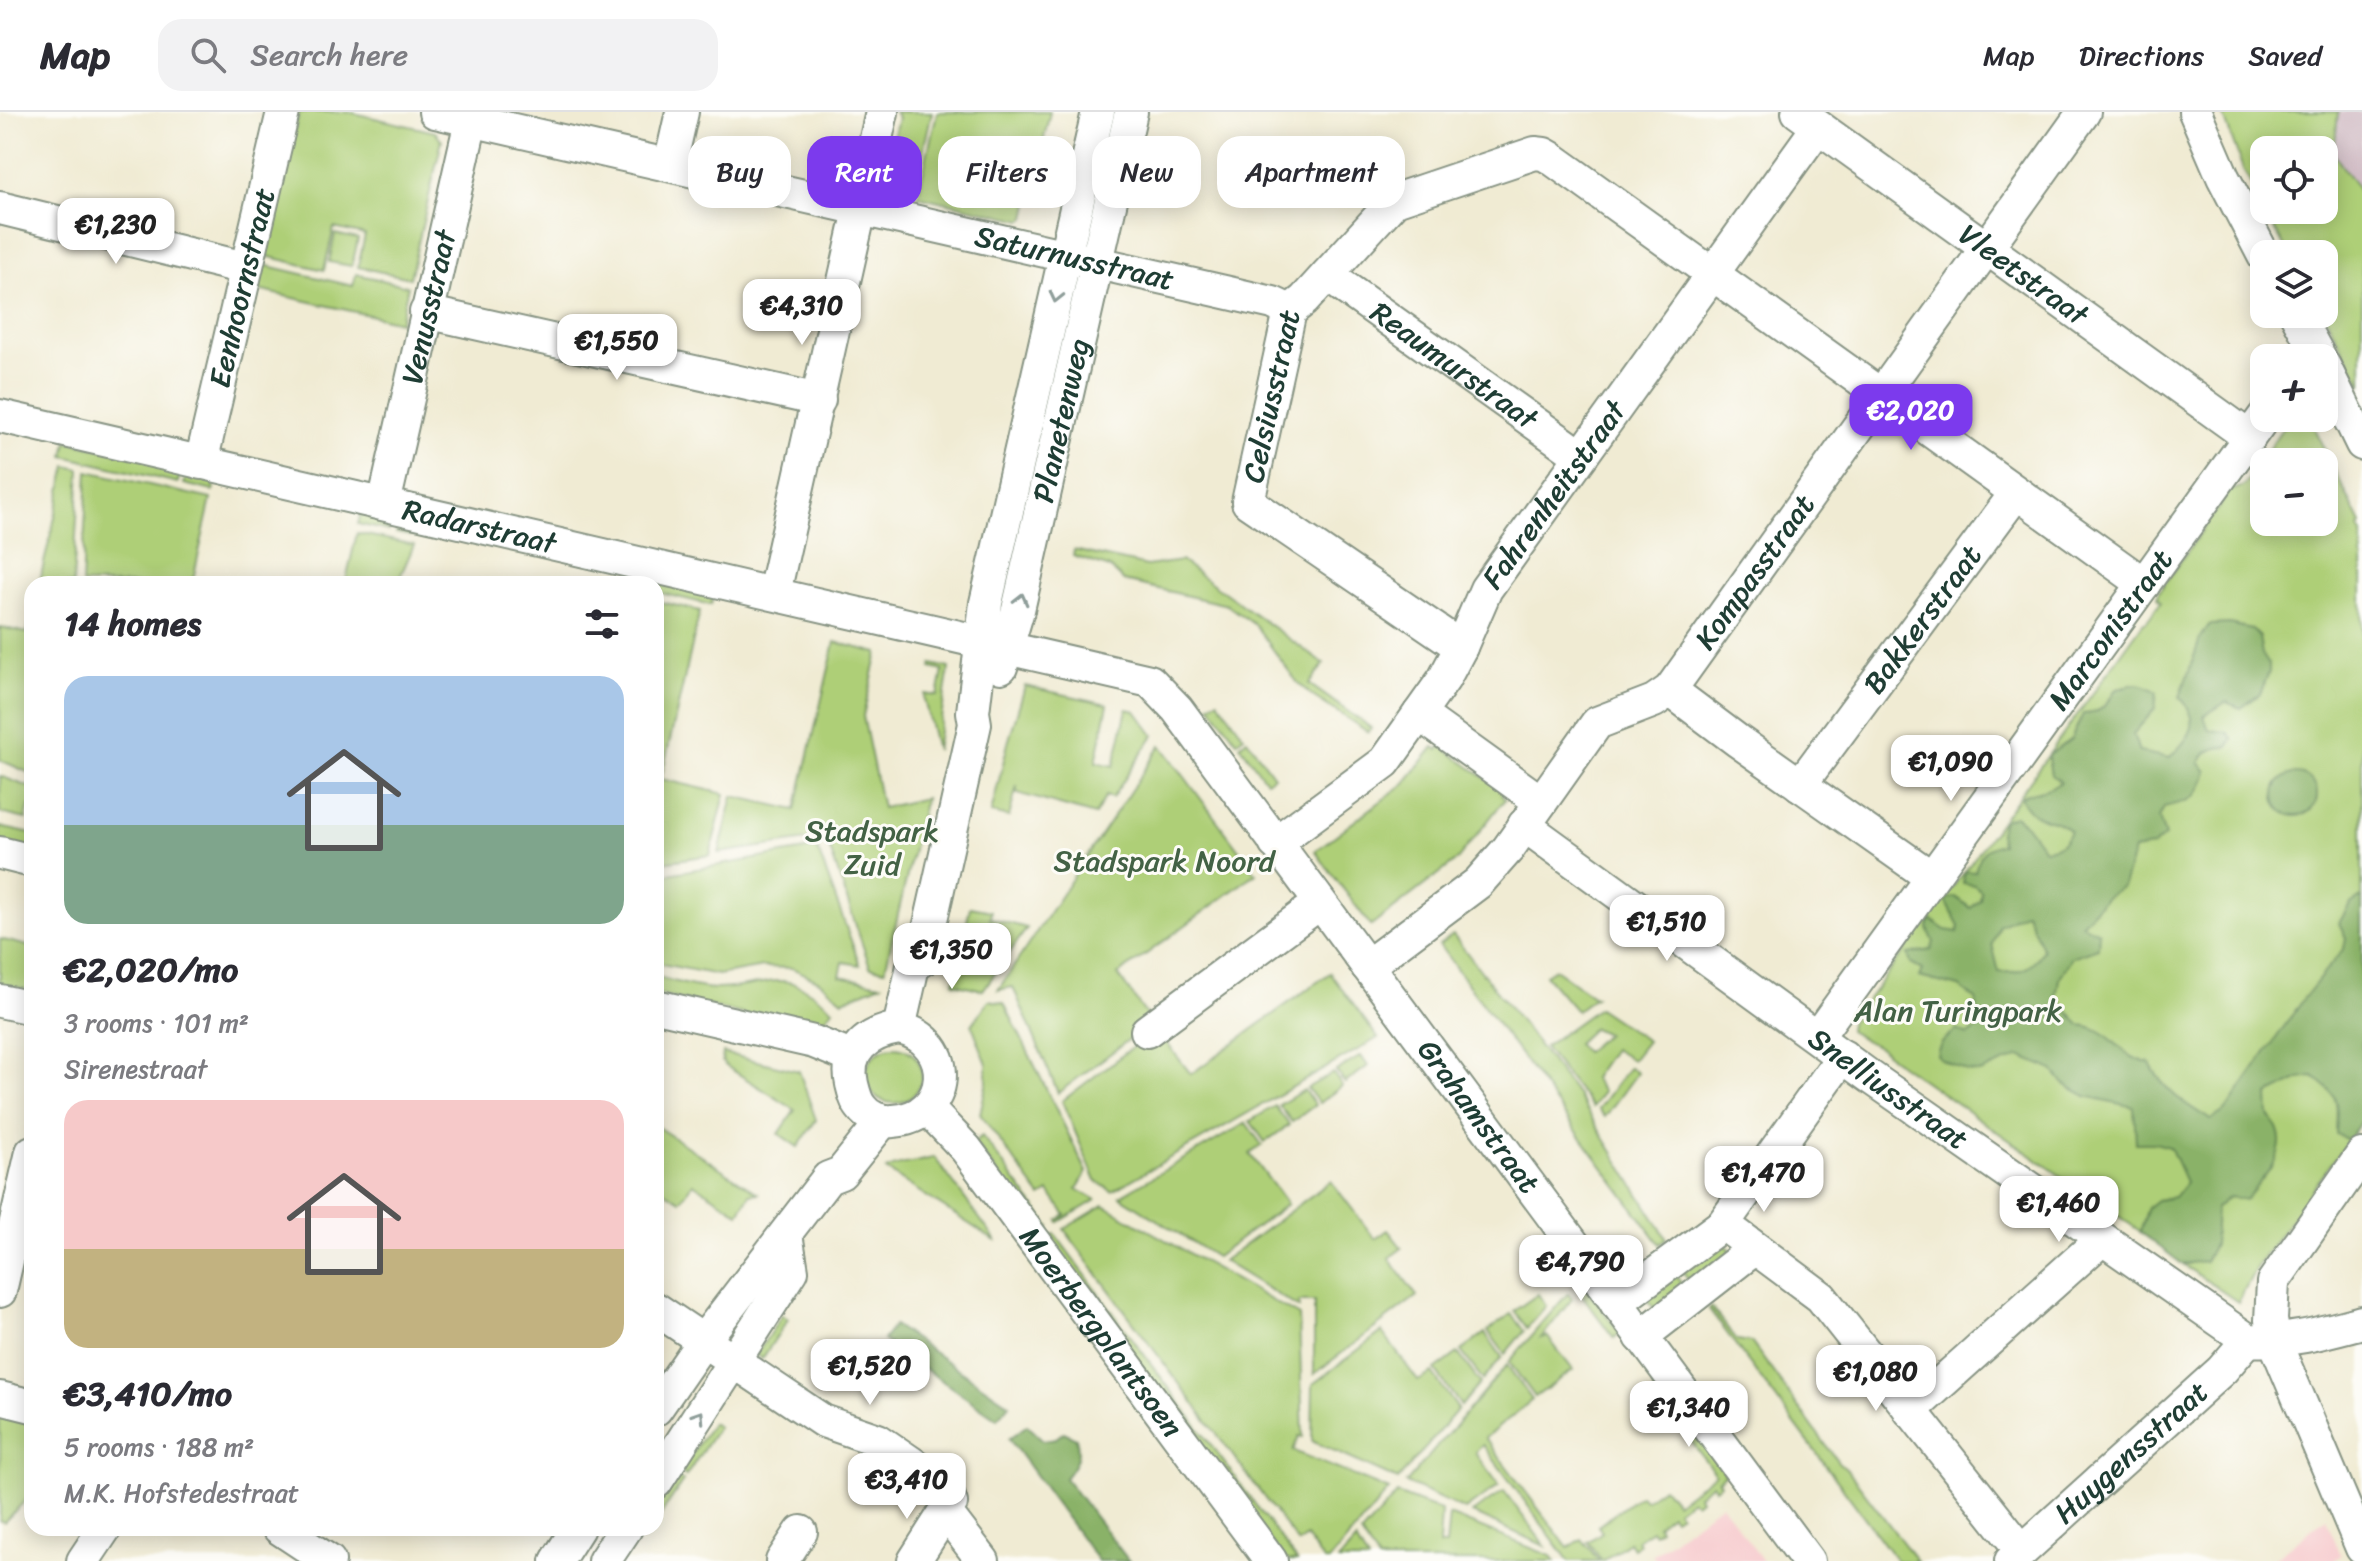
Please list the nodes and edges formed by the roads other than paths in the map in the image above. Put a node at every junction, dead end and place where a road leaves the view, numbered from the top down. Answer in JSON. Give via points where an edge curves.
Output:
{"nodes":[{"id":1,"x":283,"y":112,"type":"edge"},
{"id":2,"x":435,"y":112,"type":"edge"},
{"id":3,"x":682,"y":112,"type":"edge"},
{"id":4,"x":882,"y":112,"type":"edge"},
{"id":5,"x":1098,"y":112,"type":"edge"},
{"id":6,"x":1131,"y":112,"type":"edge"},
{"id":7,"x":2084,"y":112,"type":"edge"},
{"id":8,"x":2195,"y":112,"type":"edge"},
{"id":9,"x":472,"y":116,"type":"edge"},
{"id":10,"x":1808,"y":119,"type":"edge"},
{"id":11,"x":877,"y":136,"type":"edge"},
{"id":12,"x":670,"y":165,"type":"junction"},
{"id":13,"x":807,"y":196,"type":"edge"},
{"id":14,"x":0,"y":208,"type":"edge"},
{"id":15,"x":862,"y":208,"type":"joint"},
{"id":16,"x":2256,"y":240,"type":"edge"},
{"id":17,"x":1985,"y":248,"type":"junction"},
{"id":18,"x":1081,"y":259,"type":"junction"},
{"id":19,"x":245,"y":268,"type":"junction"},
{"id":20,"x":1712,"y":274,"type":"junction"},
{"id":21,"x":1327,"y":275,"type":"junction"},
{"id":22,"x":1290,"y":311,"type":"junction"},
{"id":23,"x":426,"y":312,"type":"junction"},
{"id":24,"x":1880,"y":394,"type":"junction"},
{"id":25,"x":2338,"y":395,"type":"edge"},
{"id":26,"x":819,"y":400,"type":"junction"},
{"id":27,"x":0,"y":416,"type":"edge"},
{"id":28,"x":2250,"y":422,"type":"edge"},
{"id":29,"x":2253,"y":432,"type":"edge"},
{"id":30,"x":2362,"y":444,"type":"edge"},
{"id":31,"x":1581,"y":456,"type":"junction"},
{"id":32,"x":201,"y":463,"type":"junction"},
{"id":33,"x":2016,"y":493,"type":"junction"},
{"id":34,"x":384,"y":504,"type":"junction"},
{"id":35,"x":2144,"y":584,"type":"junction"},
{"id":36,"x":774,"y":593,"type":"junction"},
{"id":37,"x":994,"y":645,"type":"junction"},
{"id":38,"x":1461,"y":647,"type":"junction"},
{"id":39,"x":1670,"y":690,"type":"junction"},
{"id":40,"x":1419,"y":714,"type":"junction"},
{"id":41,"x":1800,"y":785,"type":"junction"},
{"id":42,"x":1533,"y":813,"type":"junction"},
{"id":43,"x":1275,"y":843,"type":"junction"},
{"id":44,"x":0,"y":853,"type":"edge"},
{"id":45,"x":24,"y":859,"type":"edge"},
{"id":46,"x":1931,"y":877,"type":"junction"},
{"id":47,"x":1320,"y":903,"type":"junction"},
{"id":48,"x":1367,"y":966,"type":"junction"},
{"id":49,"x":0,"y":1001,"type":"edge"},
{"id":50,"x":24,"y":1006,"type":"edge"},
{"id":51,"x":664,"y":1008,"type":"edge"},
{"id":52,"x":1147,"y":1031,"type":"dead end"},
{"id":53,"x":909,"y":1032,"type":"junction"},
{"id":54,"x":1830,"y":1046,"type":"junction"},
{"id":55,"x":851,"y":1057,"type":"junction"},
{"id":56,"x":927,"y":1108,"type":"junction"},
{"id":57,"x":872,"y":1115,"type":"junction"},
{"id":58,"x":2362,"y":1155,"type":"edge"},
{"id":59,"x":24,"y":1171,"type":"edge"},
{"id":60,"x":10,"y":1204,"type":"edge"},
{"id":61,"x":1723,"y":1224,"type":"junction"},
{"id":62,"x":786,"y":1234,"type":"junction"},
{"id":63,"x":2102,"y":1239,"type":"junction"},
{"id":64,"x":1754,"y":1249,"type":"junction"},
{"id":65,"x":0,"y":1291,"type":"edge"},
{"id":66,"x":1616,"y":1303,"type":"junction"},
{"id":67,"x":664,"y":1314,"type":"edge"},
{"id":68,"x":2362,"y":1322,"type":"edge"},
{"id":69,"x":1641,"y":1337,"type":"junction"},
{"id":70,"x":703,"y":1341,"type":"junction"},
{"id":71,"x":2262,"y":1341,"type":"junction"},
{"id":72,"x":734,"y":1362,"type":"junction"},
{"id":73,"x":664,"y":1397,"type":"edge"},
{"id":74,"x":0,"y":1398,"type":"edge"},
{"id":75,"x":24,"y":1404,"type":"edge"},
{"id":76,"x":1910,"y":1411,"type":"junction"},
{"id":77,"x":664,"y":1470,"type":"edge"},
{"id":78,"x":947,"y":1514,"type":"junction"},
{"id":79,"x":801,"y":1532,"type":"dead end"},
{"id":80,"x":100,"y":1536,"type":"edge"},
{"id":81,"x":573,"y":1536,"type":"edge"},
{"id":82,"x":621,"y":1536,"type":"edge"},
{"id":83,"x":286,"y":1538,"type":"edge"},
{"id":84,"x":2362,"y":1548,"type":"edge"},
{"id":85,"x":2017,"y":1556,"type":"edge"},
{"id":86,"x":83,"y":1561,"type":"edge"},
{"id":87,"x":329,"y":1561,"type":"edge"},
{"id":88,"x":557,"y":1561,"type":"edge"},
{"id":89,"x":604,"y":1561,"type":"edge"},
{"id":90,"x":782,"y":1561,"type":"edge"},
{"id":91,"x":914,"y":1561,"type":"edge"},
{"id":92,"x":983,"y":1561,"type":"edge"},
{"id":93,"x":1271,"y":1561,"type":"edge"},
{"id":94,"x":1808,"y":1561,"type":"edge"}],
"edges":[{"from":1,"to":19,"type":"street","name":"Eenhoornstraat"},
{"from":2,"to":9,"type":"street","name":"Saturnusstraat"},
{"from":3,"to":12,"type":"street"},
{"from":4,"to":11,"type":"street"},
{"from":5,"to":18,"type":"street","name":"Planetenweg"},
{"from":6,"to":18,"type":"street","name":"Planetenweg"},
{"from":7,"to":17,"type":"street","name":"Kompasstraat"},
{"from":8,"to":16,"type":"street"},
{"from":9,"to":12,"type":"street","name":"Saturnusstraat"},
{"from":9,"to":23,"type":"street","name":"Venusstraat"},
{"from":10,"to":17,"type":"street","name":"Vleetstraat"},
{"from":10,"to":20,"type":"street","name":"Fahrenheitstraat"},
{"from":12,"to":13,"type":"street","name":"Saturnusstraat"},
{"from":14,"to":19,"type":"street"},
{"from":15,"to":18,"type":"street","name":"Saturnusstraat"},
{"from":15,"to":26,"type":"street"},
{"from":17,"to":24,"type":"street","name":"Kompasstraat"},
{"from":17,"to":28,"type":"street","name":"Vleetstraat"},
{"from":18,"to":22,"type":"street","name":"Saturnusstraat"},
{"from":18,"to":37,"type":"street","name":"Planetenweg","via":[[988,594]]},
{"from":19,"to":32,"type":"street","name":"Eenhoornstraat"},
{"from":20,"to":21,"type":"street","name":"Celsiusstraat","via":[[1551,158],[1535,153],[1395,200]]},
{"from":20,"to":24,"type":"street"},
{"from":20,"to":31,"type":"street","name":"Fahrenheitstraat"},
{"from":21,"to":22,"type":"street","name":"Celsiusstraat"},
{"from":21,"to":31,"type":"street","name":"Reaumurstraat"},
{"from":22,"to":38,"type":"street","name":"Celsiusstraat","via":[[1248,502]]},
{"from":23,"to":26,"type":"street"},
{"from":23,"to":34,"type":"street","name":"Venusstraat"},
{"from":24,"to":33,"type":"street"},
{"from":24,"to":39,"type":"street","name":"Kompasstraat"},
{"from":25,"to":30,"type":"street"},
{"from":26,"to":36,"type":"street"},
{"from":27,"to":32,"type":"street","name":"Radarstraat"},
{"from":29,"to":35,"type":"street","name":"Marconistraat"},
{"from":31,"to":38,"type":"street","name":"Fahrenheitstraat","via":[[1486,589]]},
{"from":32,"to":34,"type":"street","name":"Radarstraat"},
{"from":33,"to":35,"type":"street"},
{"from":33,"to":41,"type":"street","name":"Bakkerstraat"},
{"from":34,"to":36,"type":"street","name":"Radarstraat"},
{"from":35,"to":46,"type":"street","name":"Marconistraat"},
{"from":36,"to":37,"type":"street","name":"Radarstraat"},
{"from":37,"to":43,"type":"street","name":"Grahamstraat","via":[[1150,681],[1177,709]]},
{"from":37,"to":53,"type":"street","name":"Planetenweg","via":[[973,712],[975,724],[922,960],[913,966]]},
{"from":38,"to":40,"type":"street","name":"Fahrenheitstraat"},
{"from":39,"to":41,"type":"street"},
{"from":39,"to":42,"type":"street","name":"Kompasstraat","via":[[1597,723]]},
{"from":40,"to":42,"type":"street","name":"Snelliusstraat"},
{"from":40,"to":43,"type":"street","name":"Fahrenheitstraat","via":[[1385,762]]},
{"from":41,"to":46,"type":"street"},
{"from":42,"to":48,"type":"street","name":"Kompasstraat","via":[[1478,883]]},
{"from":42,"to":54,"type":"street","name":"Snelliusstraat"},
{"from":43,"to":47,"type":"street","name":"Grahamstraat"},
{"from":44,"to":45,"type":"street"},
{"from":46,"to":54,"type":"street","name":"Marconistraat"},
{"from":47,"to":48,"type":"street","name":"Grahamstraat"},
{"from":47,"to":52,"type":"street"},
{"from":48,"to":66,"type":"street","name":"Grahamstraat"},
{"from":49,"to":50,"type":"street"},
{"from":51,"to":55,"type":"street","via":[[814,1042]]},
{"from":53,"to":55,"type":"street","via":[[884,1031]]},
{"from":53,"to":56,"type":"street","via":[[930,1044],[937,1056],[940,1083]]},
{"from":54,"to":61,"type":"street","name":"Marconistraat"},
{"from":54,"to":63,"type":"street","name":"Snelliusstraat"},
{"from":55,"to":57,"type":"street","via":[[850,1075]]},
{"from":56,"to":57,"type":"street","via":[[913,1118]]},
{"from":56,"to":93,"type":"street","name":"Moerbergplantsoen","via":[[966,1149]]},
{"from":57,"to":62,"type":"street","via":[[828,1161],[828,1178]]},
{"from":58,"to":71,"type":"street","via":[[2273,1282],[2271,1320]]},
{"from":59,"to":60,"type":"street"},
{"from":60,"to":65,"type":"street"},
{"from":61,"to":64,"type":"street"},
{"from":61,"to":66,"type":"street","name":"Marconistraat"},
{"from":62,"to":70,"type":"street"},
{"from":62,"to":72,"type":"street","via":[[792,1271]]},
{"from":63,"to":71,"type":"street","name":"Snelliusstraat"},
{"from":63,"to":76,"type":"street"},
{"from":64,"to":69,"type":"street"},
{"from":64,"to":76,"type":"street","via":[[1821,1297]]},
{"from":66,"to":69,"type":"street","name":"Grahamstraat"},
{"from":67,"to":70,"type":"street"},
{"from":68,"to":71,"type":"street","via":[[2308,1337]]},
{"from":69,"to":94,"type":"street","name":"Grahamstraat"},
{"from":70,"to":72,"type":"street"},
{"from":70,"to":73,"type":"street"},
{"from":71,"to":84,"type":"street"},
{"from":71,"to":85,"type":"street","name":"Huygensstraat","via":[[2222,1370]]},
{"from":77,"to":72,"type":"street","one_way":true},
{"from":72,"to":78,"type":"street","via":[[823,1421],[878,1440],[945,1486],[951,1503]]},
{"from":74,"to":75,"type":"street"},
{"from":76,"to":85,"type":"street"},
{"from":78,"to":91,"type":"street"},
{"from":78,"to":92,"type":"street"},
{"from":79,"to":90,"type":"street"},
{"from":80,"to":86,"type":"street"},
{"from":81,"to":88,"type":"street"},
{"from":82,"to":89,"type":"street"},
{"from":83,"to":87,"type":"street"}]}
